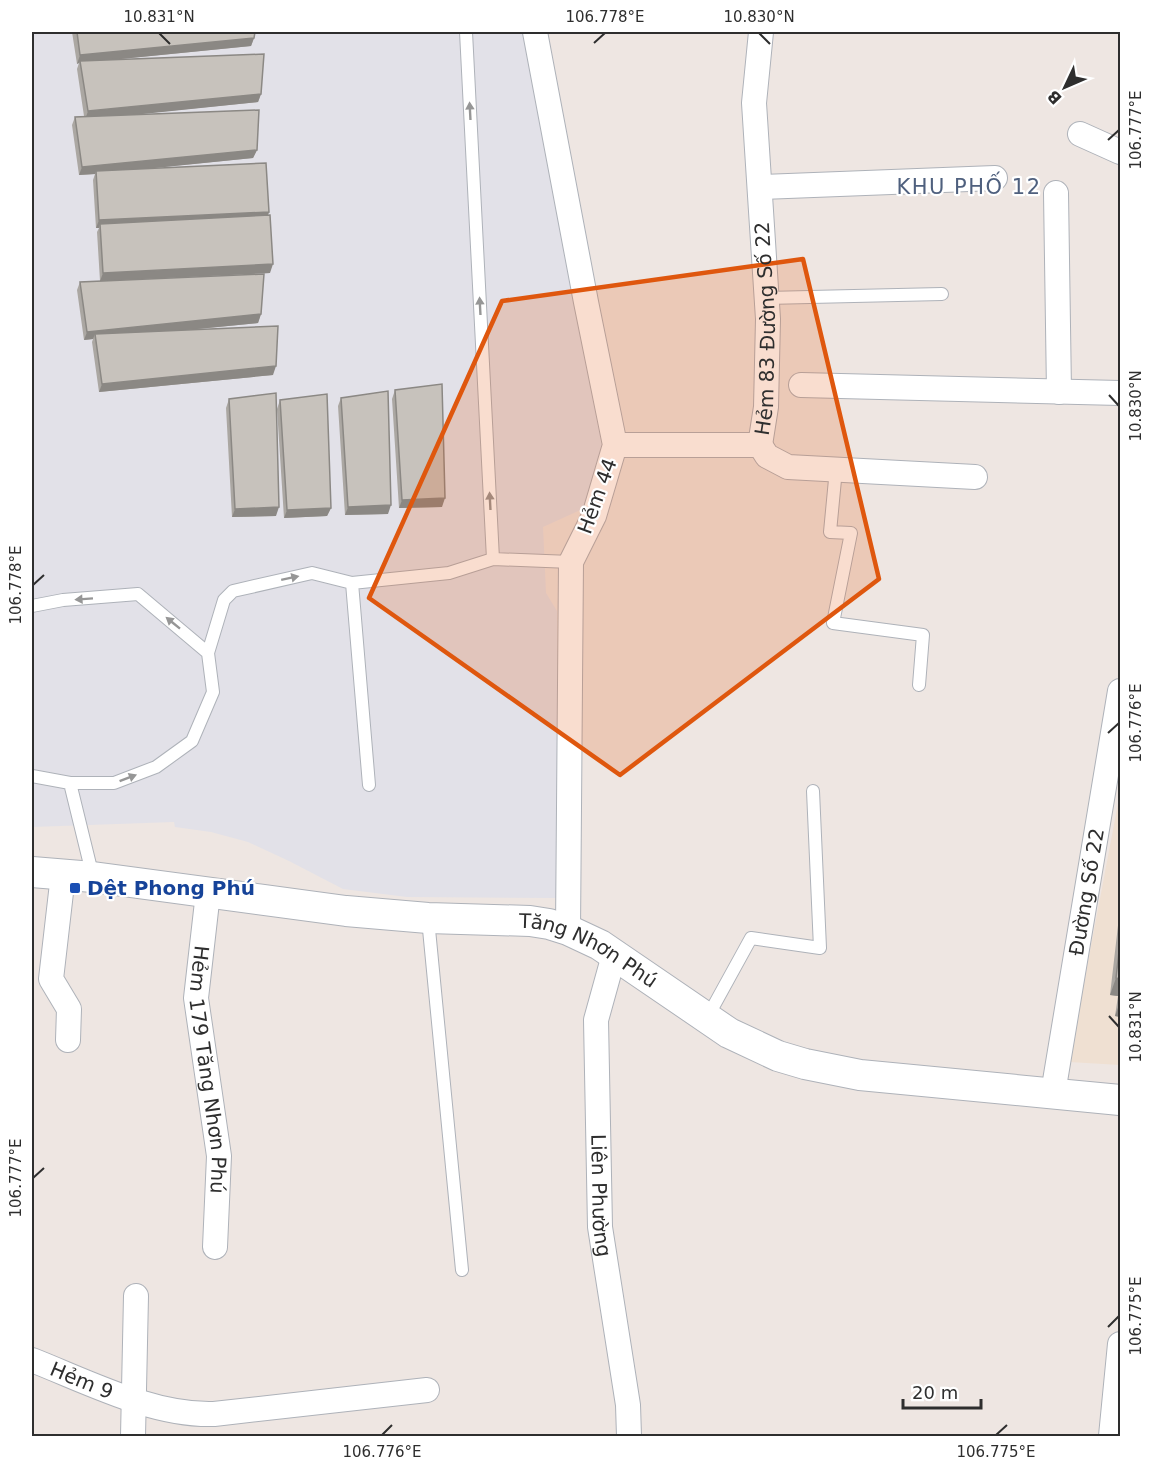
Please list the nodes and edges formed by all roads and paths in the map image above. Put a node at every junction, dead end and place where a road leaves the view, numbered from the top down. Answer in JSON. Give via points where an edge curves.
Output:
{"nodes":[{"id":1,"x":466,"y":32,"type":"edge"},
{"id":2,"x":535,"y":32,"type":"edge"},
{"id":3,"x":761,"y":32,"type":"edge"},
{"id":4,"x":1080,"y":134,"type":"dead end"},
{"id":5,"x":1120,"y":152,"type":"edge"},
{"id":6,"x":995,"y":178,"type":"dead end"},
{"id":7,"x":760,"y":187,"type":"junction"},
{"id":8,"x":1056,"y":193,"type":"dead end"},
{"id":9,"x":942,"y":294,"type":"dead end"},
{"id":10,"x":766,"y":298,"type":"junction"},
{"id":11,"x":801,"y":385,"type":"dead end"},
{"id":12,"x":1059,"y":392,"type":"junction"},
{"id":13,"x":1120,"y":393,"type":"edge"},
{"id":14,"x":615,"y":445,"type":"junction"},
{"id":15,"x":760,"y":445,"type":"junction"},
{"id":16,"x":836,"y":469,"type":"junction"},
{"id":17,"x":975,"y":477,"type":"dead end"},
{"id":18,"x":493,"y":559,"type":"junction"},
{"id":19,"x":571,"y":561,"type":"junction"},
{"id":20,"x":352,"y":583,"type":"junction"},
{"id":21,"x":32,"y":606,"type":"edge"},
{"id":22,"x":208,"y":652,"type":"junction"},
{"id":23,"x":919,"y":685,"type":"dead end"},
{"id":24,"x":1120,"y":691,"type":"edge"},
{"id":25,"x":32,"y":776,"type":"edge"},
{"id":26,"x":70,"y":783,"type":"junction"},
{"id":27,"x":369,"y":785,"type":"dead end"},
{"id":28,"x":813,"y":791,"type":"dead end"},
{"id":29,"x":32,"y":872,"type":"edge"},
{"id":30,"x":63,"y":875,"type":"junction"},
{"id":31,"x":93,"y":877,"type":"junction"},
{"id":32,"x":208,"y":893,"type":"junction"},
{"id":33,"x":428,"y":918,"type":"junction"},
{"id":34,"x":568,"y":930,"type":"junction"},
{"id":35,"x":614,"y":955,"type":"junction"},
{"id":36,"x":706,"y":1019,"type":"junction"},
{"id":37,"x":68,"y":1040,"type":"dead end"},
{"id":38,"x":1053,"y":1094,"type":"junction"},
{"id":39,"x":1120,"y":1100,"type":"edge"},
{"id":40,"x":215,"y":1247,"type":"dead end"},
{"id":41,"x":462,"y":1270,"type":"dead end"},
{"id":42,"x":136,"y":1296,"type":"dead end"},
{"id":43,"x":1120,"y":1344,"type":"edge"},
{"id":44,"x":32,"y":1360,"type":"edge"},
{"id":45,"x":427,"y":1390,"type":"dead end"},
{"id":46,"x":134,"y":1400,"type":"junction"},
{"id":47,"x":133,"y":1437,"type":"edge"},
{"id":48,"x":629,"y":1437,"type":"edge"},
{"id":49,"x":1110,"y":1437,"type":"edge"}],
"edges":[{"from":18,"to":1,"type":"lane","one_way":true},
{"from":2,"to":14,"type":"street","name":"Hẻm 44"},
{"from":3,"to":7,"type":"street","name":"Hẻm 83 Đường Số 22","via":[[754,103]]},
{"from":4,"to":5,"type":"street"},
{"from":6,"to":7,"type":"street"},
{"from":7,"to":10,"type":"street","name":"Hẻm 83 Đường Số 22"},
{"from":8,"to":12,"type":"street"},
{"from":9,"to":10,"type":"lane"},
{"from":10,"to":15,"type":"street","name":"Hẻm 83 Đường Số 22","via":[[766,407]]},
{"from":11,"to":12,"type":"street"},
{"from":12,"to":13,"type":"street"},
{"from":14,"to":15,"type":"street","name":"Hẻm 83 Đường Số 22"},
{"from":14,"to":19,"type":"street","name":"Hẻm 44","via":[[594,516]]},
{"from":15,"to":16,"type":"street","via":[[767,456],[788,467]]},
{"from":16,"to":17,"type":"street"},
{"from":16,"to":23,"type":"lane","via":[[830,532],[851,533],[833,622],[923,635]]},
{"from":18,"to":19,"type":"lane"},
{"from":18,"to":20,"type":"lane","via":[[449,573]]},
{"from":19,"to":34,"type":"street","name":"Hẻm 44"},
{"from":22,"to":20,"type":"lane","one_way":true,"via":[[224,600],[233,591],[312,573]]},
{"from":20,"to":27,"type":"lane"},
{"from":22,"to":21,"type":"lane","one_way":true,"via":[[138,594]]},
{"from":26,"to":22,"type":"lane","one_way":true,"via":[[114,783],[156,767],[192,741],[213,692]]},
{"from":24,"to":38,"type":"street","name":"Đường Số 22"},
{"from":25,"to":26,"type":"lane"},
{"from":26,"to":31,"type":"lane"},
{"from":28,"to":36,"type":"lane","via":[[820,948],[751,938]]},
{"from":29,"to":30,"type":"street","name":"Tăng Nhơn Phú"},
{"from":30,"to":31,"type":"street","name":"Tăng Nhơn Phú"},
{"from":30,"to":37,"type":"street","via":[[51,979],[69,1009]]},
{"from":31,"to":32,"type":"street","name":"Tăng Nhơn Phú"},
{"from":32,"to":33,"type":"street","name":"Tăng Nhơn Phú"},
{"from":32,"to":40,"type":"street","name":"Hẻm 179 Tăng Nhơn Phú","via":[[196,998],[219,1156]]},
{"from":33,"to":34,"type":"street","name":"Tăng Nhơn Phú","via":[[530,921]]},
{"from":33,"to":41,"type":"lane"},
{"from":34,"to":35,"type":"street","name":"Tăng Nhơn Phú"},
{"from":35,"to":36,"type":"street","name":"Tăng Nhơn Phú"},
{"from":35,"to":48,"type":"street","name":"Liên Phường","via":[[596,1020],[600,1227],[628,1405]]},
{"from":36,"to":38,"type":"street","name":"Tăng Nhơn Phú","via":[[770,1053],[832,1071]]},
{"from":38,"to":39,"type":"street","name":"Tăng Nhơn Phú"},
{"from":42,"to":46,"type":"street"},
{"from":43,"to":49,"type":"street"},
{"from":44,"to":46,"type":"street","name":"Hẻm 9"},
{"from":45,"to":46,"type":"street","name":"Hẻm 9","via":[[194,1415]]},
{"from":46,"to":47,"type":"street"}]}
